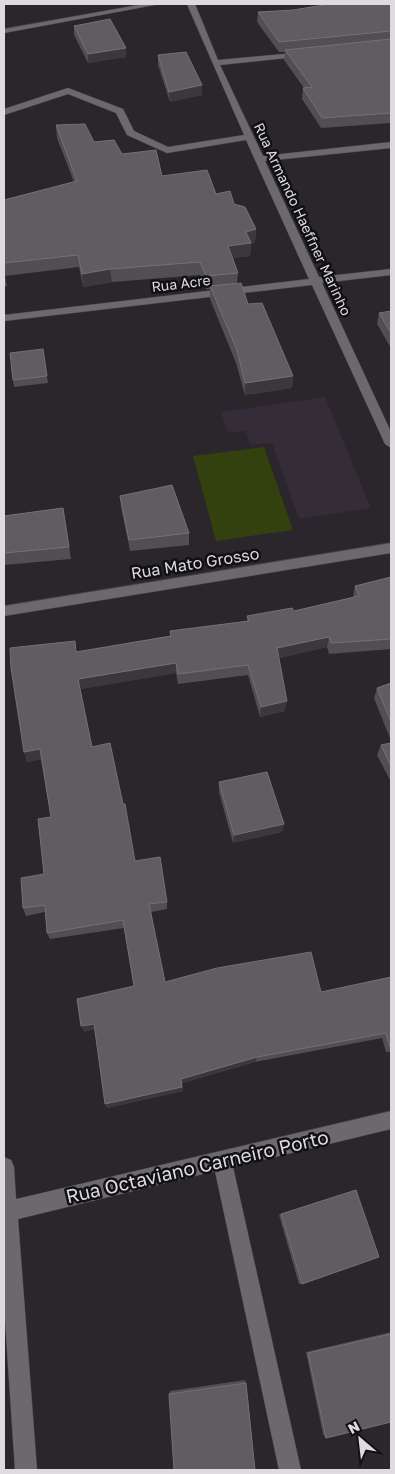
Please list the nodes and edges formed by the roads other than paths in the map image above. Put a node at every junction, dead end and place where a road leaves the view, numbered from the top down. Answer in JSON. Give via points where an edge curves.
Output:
{"nodes":[{"id":1,"x":156,"y":4,"type":"edge"},
{"id":2,"x":191,"y":4,"type":"edge"},
{"id":3,"x":4,"y":31,"type":"edge"},
{"id":4,"x":313,"y":53,"type":"edge"},
{"id":5,"x":215,"y":63,"type":"junction"},
{"id":6,"x":4,"y":112,"type":"edge"},
{"id":7,"x":250,"y":137,"type":"junction"},
{"id":8,"x":391,"y":145,"type":"edge"},
{"id":9,"x":260,"y":159,"type":"junction"},
{"id":10,"x":391,"y":272,"type":"edge"},
{"id":11,"x":316,"y":282,"type":"junction"},
{"id":12,"x":4,"y":318,"type":"edge"},
{"id":13,"x":391,"y":444,"type":"edge"},
{"id":14,"x":391,"y":548,"type":"edge"},
{"id":15,"x":4,"y":611,"type":"edge"},
{"id":16,"x":391,"y":1120,"type":"edge"},
{"id":17,"x":222,"y":1159,"type":"junction"},
{"id":18,"x":4,"y":1167,"type":"edge"},
{"id":19,"x":6,"y":1212,"type":"edge"},
{"id":20,"x":26,"y":1470,"type":"edge"},
{"id":21,"x":290,"y":1470,"type":"edge"}],
"edges":[{"from":1,"to":3,"type":"street"},
{"from":2,"to":5,"type":"street","name":"Rua Armando Haeffner Marinho"},
{"from":4,"to":5,"type":"street"},
{"from":5,"to":7,"type":"street","name":"Rua Armando Haeffner Marinho"},
{"from":6,"to":7,"type":"street","via":[[68,91],[120,111],[130,133],[166,150]]},
{"from":7,"to":9,"type":"street","name":"Rua Armando Haeffner Marinho"},
{"from":8,"to":9,"type":"street"},
{"from":9,"to":11,"type":"street","name":"Rua Armando Haeffner Marinho"},
{"from":10,"to":11,"type":"street","name":"Rua Acre"},
{"from":11,"to":12,"type":"street","name":"Rua Acre"},
{"from":11,"to":13,"type":"street","name":"Rua Armando Haeffner Marinho"},
{"from":14,"to":15,"type":"street","name":"Rua Mato Grosso"},
{"from":16,"to":17,"type":"street","name":"Rua Octaviano Carneiro Porto"},
{"from":17,"to":19,"type":"street","name":"Rua Octaviano Carneiro Porto"},
{"from":17,"to":21,"type":"street"},
{"from":18,"to":19,"type":"street"},
{"from":19,"to":20,"type":"street"}]}
